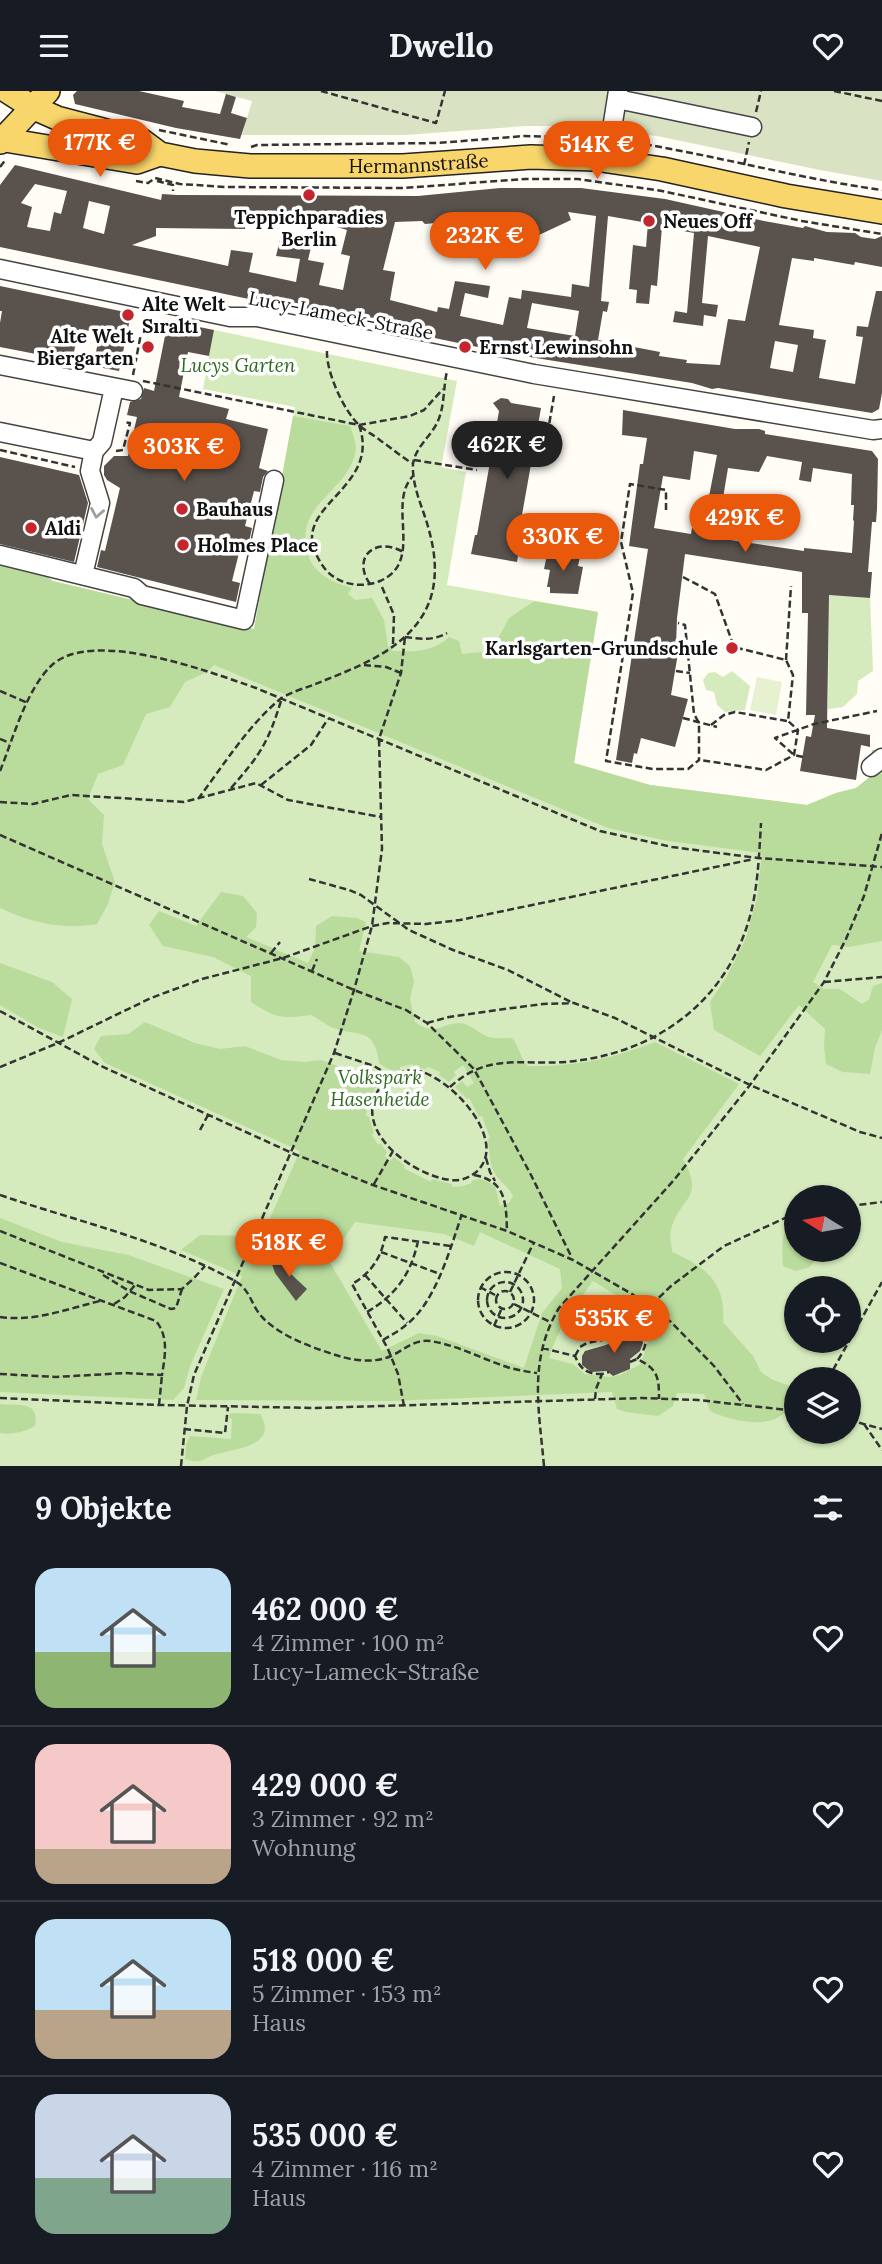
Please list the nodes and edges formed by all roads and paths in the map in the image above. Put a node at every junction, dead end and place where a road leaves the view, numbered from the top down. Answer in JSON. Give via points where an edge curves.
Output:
{"nodes":[{"id":1,"x":321,"y":91,"type":"edge"},
{"id":2,"x":445,"y":91,"type":"edge"},
{"id":3,"x":834,"y":91,"type":"edge"},
{"id":4,"x":618,"y":95,"type":"edge"},
{"id":5,"x":20,"y":97,"type":"edge"},
{"id":6,"x":882,"y":101,"type":"edge"},
{"id":7,"x":752,"y":127,"type":"dead end"},
{"id":8,"x":3,"y":144,"type":"edge"},
{"id":9,"x":160,"y":154,"type":"junction"},
{"id":10,"x":607,"y":160,"type":"junction"},
{"id":11,"x":0,"y":167,"type":"edge"},
{"id":12,"x":578,"y":179,"type":"dead end"},
{"id":13,"x":180,"y":184,"type":"dead end"},
{"id":14,"x":173,"y":191,"type":"dead end"},
{"id":15,"x":882,"y":212,"type":"edge"},
{"id":16,"x":882,"y":234,"type":"edge"},
{"id":17,"x":0,"y":269,"type":"edge"},
{"id":18,"x":144,"y":316,"type":"dead end"},
{"id":19,"x":327,"y":351,"type":"dead end"},
{"id":20,"x":449,"y":358,"type":"junction"},
{"id":21,"x":0,"y":365,"type":"edge"},
{"id":22,"x":133,"y":383,"type":"joint"},
{"id":23,"x":444,"y":386,"type":"junction"},
{"id":24,"x":114,"y":388,"type":"junction"},
{"id":25,"x":554,"y":396,"type":"dead end"},
{"id":26,"x":359,"y":425,"type":"junction"},
{"id":27,"x":882,"y":429,"type":"edge"},
{"id":28,"x":0,"y":432,"type":"edge"},
{"id":29,"x":0,"y":450,"type":"edge"},
{"id":30,"x":94,"y":451,"type":"junction"},
{"id":31,"x":544,"y":454,"type":"dead end"},
{"id":32,"x":414,"y":462,"type":"junction"},
{"id":33,"x":85,"y":470,"type":"dead end"},
{"id":34,"x":477,"y":470,"type":"dead end"},
{"id":35,"x":413,"y":476,"type":"junction"},
{"id":36,"x":274,"y":480,"type":"dead end"},
{"id":37,"x":666,"y":510,"type":"dead end"},
{"id":38,"x":403,"y":552,"type":"junction"},
{"id":39,"x":0,"y":555,"type":"edge"},
{"id":40,"x":83,"y":575,"type":"junction"},
{"id":41,"x":683,"y":577,"type":"dead end"},
{"id":42,"x":370,"y":584,"type":"junction"},
{"id":43,"x":791,"y":586,"type":"dead end"},
{"id":44,"x":383,"y":587,"type":"dead end"},
{"id":45,"x":134,"y":588,"type":"junction"},
{"id":46,"x":213,"y":596,"type":"dead end"},
{"id":47,"x":678,"y":623,"type":"dead end"},
{"id":48,"x":447,"y":633,"type":"dead end"},
{"id":49,"x":405,"y":637,"type":"junction"},
{"id":50,"x":393,"y":646,"type":"junction"},
{"id":51,"x":786,"y":660,"type":"junction"},
{"id":52,"x":363,"y":665,"type":"junction"},
{"id":53,"x":676,"y":671,"type":"dead end"},
{"id":54,"x":401,"y":673,"type":"junction"},
{"id":55,"x":691,"y":674,"type":"junction"},
{"id":56,"x":0,"y":691,"type":"edge"},
{"id":57,"x":282,"y":698,"type":"junction"},
{"id":58,"x":28,"y":703,"type":"junction"},
{"id":59,"x":877,"y":711,"type":"dead end"},
{"id":60,"x":329,"y":718,"type":"junction"},
{"id":61,"x":683,"y":718,"type":"dead end"},
{"id":62,"x":788,"y":721,"type":"junction"},
{"id":63,"x":699,"y":723,"type":"junction"},
{"id":64,"x":711,"y":725,"type":"junction"},
{"id":65,"x":717,"y":727,"type":"dead end"},
{"id":66,"x":798,"y":730,"type":"junction"},
{"id":67,"x":0,"y":739,"type":"edge"},
{"id":68,"x":379,"y":739,"type":"junction"},
{"id":69,"x":11,"y":744,"type":"junction"},
{"id":70,"x":794,"y":755,"type":"junction"},
{"id":71,"x":803,"y":757,"type":"dead end"},
{"id":72,"x":2,"y":760,"type":"edge"},
{"id":73,"x":699,"y":760,"type":"junction"},
{"id":74,"x":0,"y":771,"type":"edge"},
{"id":75,"x":261,"y":785,"type":"junction"},
{"id":76,"x":230,"y":789,"type":"junction"},
{"id":77,"x":198,"y":799,"type":"junction"},
{"id":78,"x":0,"y":802,"type":"edge"},
{"id":79,"x":381,"y":817,"type":"junction"},
{"id":80,"x":761,"y":823,"type":"dead end"},
{"id":81,"x":882,"y":833,"type":"edge"},
{"id":82,"x":0,"y":835,"type":"edge"},
{"id":83,"x":758,"y":858,"type":"junction"},
{"id":84,"x":873,"y":867,"type":"junction"},
{"id":85,"x":882,"y":867,"type":"edge"},
{"id":86,"x":309,"y":879,"type":"dead end"},
{"id":87,"x":375,"y":905,"type":"junction"},
{"id":88,"x":399,"y":923,"type":"junction"},
{"id":89,"x":372,"y":926,"type":"junction"},
{"id":90,"x":280,"y":942,"type":"dead end"},
{"id":91,"x":271,"y":953,"type":"junction"},
{"id":92,"x":283,"y":958,"type":"junction"},
{"id":93,"x":317,"y":959,"type":"dead end"},
{"id":94,"x":312,"y":971,"type":"junction"},
{"id":95,"x":882,"y":977,"type":"edge"},
{"id":96,"x":824,"y":982,"type":"junction"},
{"id":97,"x":354,"y":990,"type":"junction"},
{"id":98,"x":575,"y":1003,"type":"junction"},
{"id":99,"x":0,"y":1011,"type":"edge"},
{"id":100,"x":428,"y":1023,"type":"junction"},
{"id":101,"x":655,"y":1038,"type":"junction"},
{"id":102,"x":58,"y":1043,"type":"junction"},
{"id":103,"x":334,"y":1053,"type":"junction"},
{"id":104,"x":0,"y":1067,"type":"edge"},
{"id":105,"x":474,"y":1069,"type":"junction"},
{"id":106,"x":390,"y":1076,"type":"junction"},
{"id":107,"x":750,"y":1085,"type":"junction"},
{"id":108,"x":450,"y":1087,"type":"junction"},
{"id":109,"x":208,"y":1115,"type":"junction"},
{"id":110,"x":200,"y":1130,"type":"dead end"},
{"id":111,"x":882,"y":1138,"type":"edge"},
{"id":112,"x":393,"y":1151,"type":"junction"},
{"id":113,"x":292,"y":1153,"type":"junction"},
{"id":114,"x":486,"y":1156,"type":"junction"},
{"id":115,"x":473,"y":1175,"type":"junction"},
{"id":116,"x":497,"y":1184,"type":"junction"},
{"id":117,"x":373,"y":1185,"type":"junction"},
{"id":118,"x":0,"y":1195,"type":"edge"},
{"id":119,"x":882,"y":1202,"type":"edge"},
{"id":120,"x":861,"y":1205,"type":"edge"},
{"id":121,"x":462,"y":1214,"type":"junction"},
{"id":122,"x":784,"y":1219,"type":"edge"},
{"id":123,"x":0,"y":1231,"type":"edge"},
{"id":124,"x":507,"y":1231,"type":"junction"},
{"id":125,"x":418,"y":1241,"type":"junction"},
{"id":126,"x":534,"y":1242,"type":"junction"},
{"id":127,"x":451,"y":1246,"type":"junction"},
{"id":128,"x":381,"y":1252,"type":"junction"},
{"id":129,"x":573,"y":1259,"type":"junction"},
{"id":130,"x":0,"y":1263,"type":"edge"},
{"id":131,"x":412,"y":1264,"type":"junction"},
{"id":132,"x":205,"y":1265,"type":"junction"},
{"id":133,"x":94,"y":1270,"type":"junction"},
{"id":134,"x":592,"y":1270,"type":"junction"},
{"id":135,"x":440,"y":1274,"type":"junction"},
{"id":136,"x":519,"y":1274,"type":"junction"},
{"id":137,"x":365,"y":1275,"type":"junction"},
{"id":138,"x":235,"y":1281,"type":"junction"},
{"id":139,"x":882,"y":1282,"type":"edge"},
{"id":140,"x":514,"y":1284,"type":"junction"},
{"id":141,"x":135,"y":1285,"type":"junction"},
{"id":142,"x":480,"y":1287,"type":"junction"},
{"id":143,"x":181,"y":1289,"type":"junction"},
{"id":144,"x":129,"y":1291,"type":"junction"},
{"id":145,"x":489,"y":1292,"type":"junction"},
{"id":146,"x":510,"y":1292,"type":"junction"},
{"id":147,"x":496,"y":1296,"type":"junction"},
{"id":148,"x":387,"y":1300,"type":"junction"},
{"id":149,"x":100,"y":1301,"type":"junction"},
{"id":150,"x":514,"y":1304,"type":"junction"},
{"id":151,"x":113,"y":1305,"type":"junction"},
{"id":152,"x":649,"y":1306,"type":"junction"},
{"id":153,"x":521,"y":1308,"type":"junction"},
{"id":154,"x":502,"y":1309,"type":"junction"},
{"id":155,"x":366,"y":1312,"type":"junction"},
{"id":156,"x":531,"y":1313,"type":"junction"},
{"id":157,"x":641,"y":1315,"type":"junction"},
{"id":158,"x":498,"y":1316,"type":"junction"},
{"id":159,"x":0,"y":1317,"type":"edge"},
{"id":160,"x":550,"y":1322,"type":"junction"},
{"id":161,"x":408,"y":1324,"type":"junction"},
{"id":162,"x":494,"y":1326,"type":"junction"},
{"id":163,"x":383,"y":1340,"type":"junction"},
{"id":164,"x":542,"y":1348,"type":"junction"},
{"id":165,"x":390,"y":1356,"type":"junction"},
{"id":166,"x":575,"y":1356,"type":"junction"},
{"id":167,"x":637,"y":1359,"type":"junction"},
{"id":168,"x":630,"y":1362,"type":"dead end"},
{"id":169,"x":836,"y":1367,"type":"edge"},
{"id":170,"x":609,"y":1372,"type":"dead end"},
{"id":171,"x":537,"y":1373,"type":"junction"},
{"id":172,"x":0,"y":1374,"type":"edge"},
{"id":173,"x":602,"y":1374,"type":"junction"},
{"id":174,"x":162,"y":1375,"type":"junction"},
{"id":175,"x":0,"y":1398,"type":"edge"},
{"id":176,"x":595,"y":1399,"type":"junction"},
{"id":177,"x":659,"y":1399,"type":"junction"},
{"id":178,"x":538,"y":1402,"type":"junction"},
{"id":179,"x":743,"y":1404,"type":"junction"},
{"id":180,"x":159,"y":1405,"type":"junction"},
{"id":181,"x":187,"y":1406,"type":"junction"},
{"id":182,"x":228,"y":1406,"type":"junction"},
{"id":183,"x":404,"y":1406,"type":"junction"},
{"id":184,"x":784,"y":1409,"type":"edge"},
{"id":185,"x":861,"y":1423,"type":"edge"},
{"id":186,"x":864,"y":1424,"type":"junction"},
{"id":187,"x":184,"y":1429,"type":"junction"},
{"id":188,"x":882,"y":1429,"type":"edge"},
{"id":189,"x":882,"y":1450,"type":"edge"},
{"id":190,"x":181,"y":1466,"type":"edge"},
{"id":191,"x":544,"y":1466,"type":"edge"}],
"edges":[{"from":1,"to":2,"type":"path","via":[[436,123]]},
{"from":3,"to":6,"type":"path"},
{"from":4,"to":7,"type":"street"},
{"from":4,"to":10,"type":"street"},
{"from":5,"to":8,"type":"main road"},
{"from":5,"to":9,"type":"main road","name":"Hermannstraße","via":[[68,122],[141,140]]},
{"from":8,"to":9,"type":"main road","name":"Hermannstraße","via":[[137,162]]},
{"from":8,"to":11,"type":"path"},
{"from":9,"to":10,"type":"main road","name":"Hermannstraße","via":[[250,166],[403,166],[542,157]]},
{"from":10,"to":15,"type":"main road","name":"Hermannstraße"},
{"from":12,"to":16,"type":"path"},
{"from":13,"to":14,"type":"path","via":[[156,180],[173,185]]},
{"from":17,"to":20,"type":"street","name":"Lucy-Lameck-Straße"},
{"from":18,"to":22,"type":"path"},
{"from":19,"to":26,"type":"path","via":[[340,395]]},
{"from":20,"to":23,"type":"path"},
{"from":20,"to":27,"type":"street","name":"Lucy-Lameck-Straße"},
{"from":21,"to":24,"type":"street"},
{"from":22,"to":24,"type":"street"},
{"from":23,"to":26,"type":"path","via":[[424,410]]},
{"from":23,"to":32,"type":"path","via":[[441,412]]},
{"from":24,"to":26,"type":"path","via":[[132,379]]},
{"from":24,"to":30,"type":"street","via":[[102,442]]},
{"from":25,"to":31,"type":"path"},
{"from":26,"to":32,"type":"path"},
{"from":26,"to":42,"type":"path","via":[[364,445],[359,464],[341,492],[324,507],[312,536],[315,553],[331,575],[352,584]]},
{"from":28,"to":30,"type":"street"},
{"from":29,"to":33,"type":"path"},
{"from":30,"to":40,"type":"street","one_way":true,"via":[[90,471],[100,503]]},
{"from":32,"to":34,"type":"path"},
{"from":32,"to":35,"type":"path"},
{"from":35,"to":38,"type":"path","via":[[405,486]]},
{"from":35,"to":49,"type":"path","via":[[435,564],[429,600]]},
{"from":36,"to":45,"type":"street","via":[[244,620],[142,594]]},
{"from":37,"to":73,"type":"path","via":[[666,490],[630,484],[621,543],[633,593],[606,761],[688,769]]},
{"from":38,"to":42,"type":"path","via":[[391,573]]},
{"from":38,"to":42,"type":"path","via":[[385,545],[370,552],[363,567]]},
{"from":39,"to":40,"type":"street"},
{"from":40,"to":45,"type":"street"},
{"from":41,"to":51,"type":"path","via":[[715,594],[734,647]]},
{"from":43,"to":51,"type":"path"},
{"from":44,"to":50,"type":"path","via":[[394,615]]},
{"from":45,"to":46,"type":"street","via":[[203,600]]},
{"from":47,"to":55,"type":"path","via":[[685,625]]},
{"from":48,"to":49,"type":"path","via":[[425,640]]},
{"from":49,"to":50,"type":"path"},
{"from":49,"to":54,"type":"path"},
{"from":50,"to":52,"type":"path"},
{"from":51,"to":62,"type":"path","via":[[793,675]]},
{"from":52,"to":54,"type":"path"},
{"from":52,"to":57,"type":"path"},
{"from":53,"to":55,"type":"path"},
{"from":54,"to":68,"type":"path"},
{"from":55,"to":63,"type":"path"},
{"from":56,"to":58,"type":"path"},
{"from":57,"to":58,"type":"path","via":[[214,674],[104,649],[66,655],[40,680]]},
{"from":57,"to":60,"type":"path"},
{"from":57,"to":76,"type":"path","via":[[264,747]]},
{"from":57,"to":77,"type":"path","via":[[258,720]]},
{"from":58,"to":69,"type":"path"},
{"from":59,"to":66,"type":"path"},
{"from":60,"to":68,"type":"path"},
{"from":60,"to":75,"type":"path","via":[[311,745]]},
{"from":61,"to":63,"type":"path"},
{"from":62,"to":64,"type":"path","via":[[735,712]]},
{"from":62,"to":66,"type":"path"},
{"from":63,"to":64,"type":"path"},
{"from":63,"to":73,"type":"path"},
{"from":64,"to":65,"type":"path"},
{"from":66,"to":70,"type":"path"},
{"from":66,"to":70,"type":"path","via":[[775,738]]},
{"from":67,"to":69,"type":"path"},
{"from":68,"to":79,"type":"path"},
{"from":68,"to":83,"type":"path","via":[[600,831],[672,847]]},
{"from":69,"to":72,"type":"path"},
{"from":70,"to":71,"type":"path"},
{"from":70,"to":73,"type":"path","via":[[766,770]]},
{"from":72,"to":74,"type":"path"},
{"from":75,"to":76,"type":"path"},
{"from":75,"to":79,"type":"path","via":[[288,800]]},
{"from":76,"to":77,"type":"path"},
{"from":77,"to":78,"type":"path","via":[[175,802],[71,795],[33,804]]},
{"from":79,"to":87,"type":"path"},
{"from":80,"to":83,"type":"path"},
{"from":81,"to":84,"type":"path"},
{"from":82,"to":91,"type":"path"},
{"from":83,"to":84,"type":"path"},
{"from":83,"to":88,"type":"path","via":[[471,918]]},
{"from":83,"to":101,"type":"path","via":[[748,923],[735,956],[708,995]]},
{"from":84,"to":85,"type":"path"},
{"from":84,"to":96,"type":"path","via":[[860,907]]},
{"from":86,"to":87,"type":"path","via":[[349,890]]},
{"from":87,"to":88,"type":"path"},
{"from":87,"to":89,"type":"path"},
{"from":88,"to":89,"type":"path"},
{"from":88,"to":98,"type":"path"},
{"from":89,"to":92,"type":"path"},
{"from":89,"to":97,"type":"path"},
{"from":90,"to":91,"type":"path"},
{"from":91,"to":92,"type":"path"},
{"from":92,"to":94,"type":"path"},
{"from":92,"to":102,"type":"path","via":[[151,998]]},
{"from":93,"to":94,"type":"path"},
{"from":94,"to":97,"type":"path"},
{"from":95,"to":96,"type":"path"},
{"from":96,"to":107,"type":"path"},
{"from":97,"to":100,"type":"path"},
{"from":97,"to":103,"type":"path"},
{"from":98,"to":100,"type":"path","via":[[523,1006]]},
{"from":98,"to":101,"type":"path"},
{"from":99,"to":102,"type":"path"},
{"from":100,"to":105,"type":"path"},
{"from":101,"to":105,"type":"path","via":[[603,1056],[565,1062],[496,1063]]},
{"from":101,"to":107,"type":"path"},
{"from":102,"to":104,"type":"path"},
{"from":102,"to":109,"type":"path"},
{"from":103,"to":106,"type":"path"},
{"from":103,"to":113,"type":"path"},
{"from":105,"to":108,"type":"path"},
{"from":105,"to":129,"type":"path"},
{"from":106,"to":108,"type":"path","via":[[415,1070]]},
{"from":106,"to":112,"type":"path","via":[[377,1092],[372,1109],[376,1128]]},
{"from":107,"to":111,"type":"path"},
{"from":107,"to":134,"type":"path","via":[[674,1180]]},
{"from":108,"to":114,"type":"path","via":[[479,1125]]},
{"from":109,"to":110,"type":"path"},
{"from":109,"to":113,"type":"path"},
{"from":112,"to":115,"type":"path","via":[[416,1168],[441,1178],[459,1180]]},
{"from":112,"to":117,"type":"path"},
{"from":113,"to":117,"type":"path"},
{"from":113,"to":138,"type":"path"},
{"from":114,"to":115,"type":"path"},
{"from":114,"to":116,"type":"path"},
{"from":115,"to":116,"type":"path"},
{"from":116,"to":124,"type":"path"},
{"from":117,"to":121,"type":"path"},
{"from":118,"to":132,"type":"path","via":[[121,1232]]},
{"from":119,"to":120,"type":"path"},
{"from":121,"to":124,"type":"path"},
{"from":121,"to":127,"type":"path"},
{"from":122,"to":152,"type":"path","via":[[724,1247]]},
{"from":123,"to":133,"type":"path"},
{"from":124,"to":126,"type":"path"},
{"from":125,"to":127,"type":"path"},
{"from":125,"to":128,"type":"path","via":[[385,1237]]},
{"from":125,"to":131,"type":"path"},
{"from":126,"to":129,"type":"path"},
{"from":126,"to":136,"type":"path"},
{"from":127,"to":135,"type":"path"},
{"from":128,"to":131,"type":"path"},
{"from":128,"to":137,"type":"path"},
{"from":129,"to":134,"type":"path"},
{"from":130,"to":149,"type":"path"},
{"from":131,"to":135,"type":"path"},
{"from":131,"to":148,"type":"path"},
{"from":132,"to":138,"type":"path"},
{"from":132,"to":143,"type":"path"},
{"from":133,"to":141,"type":"path"},
{"from":133,"to":144,"type":"path"},
{"from":134,"to":152,"type":"path"},
{"from":134,"to":160,"type":"path"},
{"from":135,"to":161,"type":"path","via":[[426,1303]]},
{"from":136,"to":140,"type":"path"},
{"from":136,"to":142,"type":"path","via":[[501,1271]]},
{"from":136,"to":156,"type":"path","via":[[534,1295]]},
{"from":137,"to":148,"type":"path"},
{"from":137,"to":155,"type":"path","via":[[352,1284]]},
{"from":138,"to":165,"type":"path","via":[[244,1286],[263,1318],[297,1340],[356,1360]]},
{"from":138,"to":181,"type":"path","via":[[194,1375]]},
{"from":139,"to":169,"type":"path"},
{"from":140,"to":145,"type":"path","via":[[503,1282]]},
{"from":140,"to":146,"type":"path"},
{"from":140,"to":153,"type":"path","via":[[522,1294]]},
{"from":141,"to":143,"type":"path","via":[[149,1290]]},
{"from":141,"to":144,"type":"path"},
{"from":142,"to":145,"type":"path"},
{"from":142,"to":162,"type":"path","via":[[481,1314]]},
{"from":143,"to":144,"type":"path","via":[[176,1308],[171,1309]]},
{"from":144,"to":151,"type":"path"},
{"from":145,"to":147,"type":"path"},
{"from":145,"to":158,"type":"path","via":[[490,1309]]},
{"from":146,"to":147,"type":"path"},
{"from":146,"to":150,"type":"path"},
{"from":147,"to":154,"type":"path"},
{"from":148,"to":155,"type":"path"},
{"from":148,"to":161,"type":"path"},
{"from":149,"to":151,"type":"path"},
{"from":149,"to":159,"type":"path","via":[[48,1315]]},
{"from":150,"to":153,"type":"path"},
{"from":150,"to":154,"type":"path"},
{"from":151,"to":174,"type":"path","via":[[150,1318],[161,1328],[165,1350]]},
{"from":152,"to":157,"type":"path"},
{"from":152,"to":179,"type":"path","via":[[692,1341]]},
{"from":153,"to":156,"type":"path"},
{"from":153,"to":158,"type":"path","via":[[514,1316]]},
{"from":154,"to":158,"type":"path"},
{"from":155,"to":163,"type":"path"},
{"from":156,"to":160,"type":"path"},
{"from":156,"to":162,"type":"path","via":[[511,1328]]},
{"from":157,"to":166,"type":"path","via":[[602,1340],[580,1347]]},
{"from":157,"to":167,"type":"path","via":[[647,1339]]},
{"from":158,"to":162,"type":"path"},
{"from":160,"to":164,"type":"path"},
{"from":161,"to":163,"type":"path"},
{"from":163,"to":165,"type":"path"},
{"from":164,"to":166,"type":"path"},
{"from":164,"to":171,"type":"path"},
{"from":165,"to":171,"type":"path","via":[[428,1340]]},
{"from":165,"to":183,"type":"path"},
{"from":166,"to":173,"type":"path","via":[[580,1368]]},
{"from":167,"to":168,"type":"path"},
{"from":167,"to":177,"type":"path","via":[[657,1376]]},
{"from":170,"to":173,"type":"path"},
{"from":171,"to":178,"type":"path"},
{"from":172,"to":174,"type":"path"},
{"from":173,"to":176,"type":"path"},
{"from":174,"to":180,"type":"path"},
{"from":175,"to":180,"type":"path"},
{"from":176,"to":177,"type":"path"},
{"from":176,"to":178,"type":"path"},
{"from":177,"to":179,"type":"path"},
{"from":178,"to":183,"type":"path"},
{"from":178,"to":191,"type":"path"},
{"from":179,"to":184,"type":"path"},
{"from":180,"to":181,"type":"path"},
{"from":181,"to":182,"type":"path"},
{"from":181,"to":187,"type":"path"},
{"from":182,"to":183,"type":"path"},
{"from":182,"to":187,"type":"path","via":[[225,1433]]},
{"from":185,"to":186,"type":"path"},
{"from":186,"to":188,"type":"path"},
{"from":186,"to":189,"type":"path"},
{"from":187,"to":190,"type":"path"}]}
